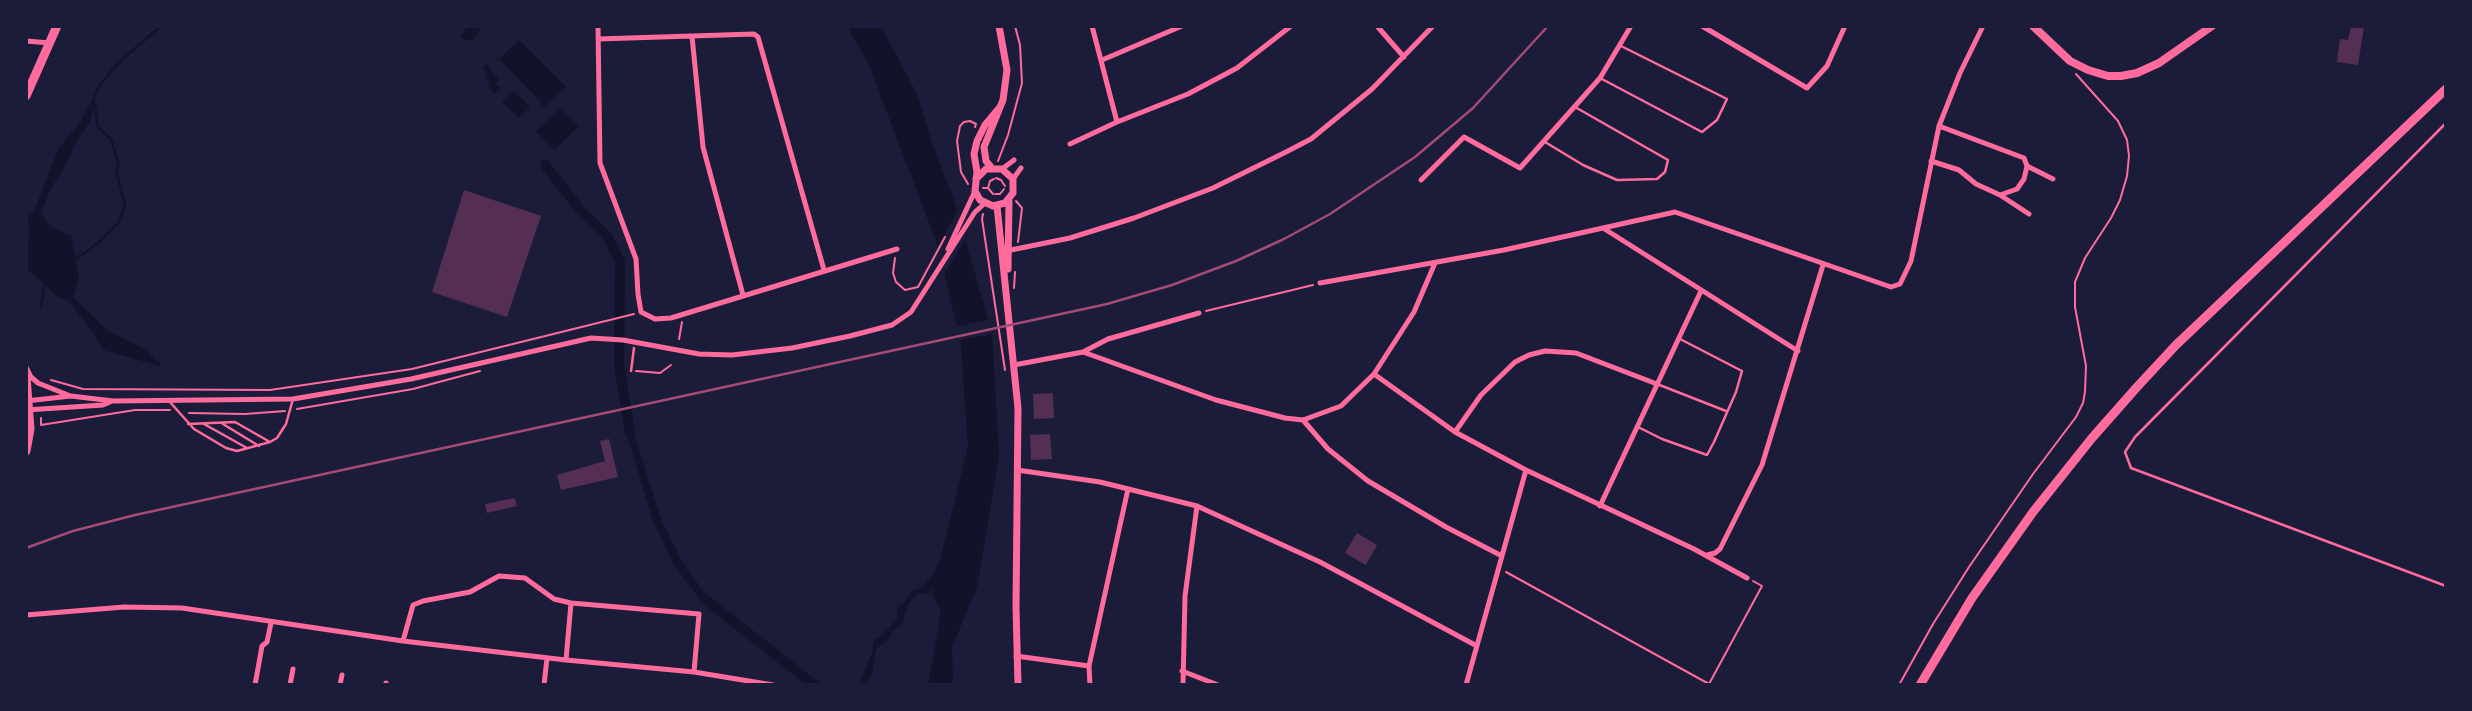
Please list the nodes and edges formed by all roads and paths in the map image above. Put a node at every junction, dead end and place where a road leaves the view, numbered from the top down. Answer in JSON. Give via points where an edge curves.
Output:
{"nodes":[{"id":1,"x":57,"y":26,"type":"edge"},
{"id":2,"x":598,"y":26,"type":"edge"},
{"id":3,"x":999,"y":26,"type":"edge"},
{"id":4,"x":1015,"y":26,"type":"edge"},
{"id":5,"x":1092,"y":26,"type":"edge"},
{"id":6,"x":1182,"y":26,"type":"edge"},
{"id":7,"x":1291,"y":26,"type":"edge"},
{"id":8,"x":1377,"y":26,"type":"edge"},
{"id":9,"x":1433,"y":26,"type":"edge"},
{"id":10,"x":1631,"y":26,"type":"edge"},
{"id":11,"x":1702,"y":26,"type":"edge"},
{"id":12,"x":1845,"y":26,"type":"edge"},
{"id":13,"x":1983,"y":26,"type":"edge"},
{"id":14,"x":2033,"y":26,"type":"edge"},
{"id":15,"x":2212,"y":26,"type":"edge"},
{"id":16,"x":692,"y":36,"type":"junction"},
{"id":17,"x":598,"y":39,"type":"junction"},
{"id":18,"x":26,"y":41,"type":"edge"},
{"id":19,"x":50,"y":43,"type":"junction"},
{"id":20,"x":1619,"y":45,"type":"junction"},
{"id":21,"x":1404,"y":57,"type":"junction"},
{"id":22,"x":1102,"y":60,"type":"junction"},
{"id":23,"x":2070,"y":61,"type":"junction"},
{"id":24,"x":1600,"y":78,"type":"junction"},
{"id":25,"x":2446,"y":89,"type":"edge"},
{"id":26,"x":26,"y":96,"type":"edge"},
{"id":27,"x":1575,"y":107,"type":"junction"},
{"id":28,"x":1117,"y":122,"type":"junction"},
{"id":29,"x":2446,"y":123,"type":"edge"},
{"id":30,"x":976,"y":124,"type":"dead end"},
{"id":31,"x":1939,"y":126,"type":"junction"},
{"id":32,"x":1544,"y":142,"type":"junction"},
{"id":33,"x":1070,"y":144,"type":"dead end"},
{"id":34,"x":979,"y":147,"type":"junction"},
{"id":35,"x":958,"y":160,"type":"dead end"},
{"id":36,"x":1014,"y":160,"type":"dead end"},
{"id":37,"x":1931,"y":161,"type":"junction"},
{"id":38,"x":1000,"y":165,"type":"junction"},
{"id":39,"x":2027,"y":166,"type":"junction"},
{"id":40,"x":991,"y":167,"type":"junction"},
{"id":41,"x":1021,"y":169,"type":"dead end"},
{"id":42,"x":2053,"y":178,"type":"dead end"},
{"id":43,"x":974,"y":179,"type":"junction"},
{"id":44,"x":1013,"y":179,"type":"junction"},
{"id":45,"x":1421,"y":180,"type":"dead end"},
{"id":46,"x":1004,"y":188,"type":"joint"},
{"id":47,"x":972,"y":191,"type":"junction"},
{"id":48,"x":2000,"y":195,"type":"junction"},
{"id":49,"x":1013,"y":201,"type":"junction"},
{"id":50,"x":984,"y":204,"type":"junction"},
{"id":51,"x":998,"y":206,"type":"junction"},
{"id":52,"x":2029,"y":214,"type":"dead end"},
{"id":53,"x":982,"y":219,"type":"dead end"},
{"id":54,"x":1005,"y":225,"type":"junction"},
{"id":55,"x":1603,"y":228,"type":"junction"},
{"id":56,"x":947,"y":233,"type":"dead end"},
{"id":57,"x":897,"y":249,"type":"joint"},
{"id":58,"x":1010,"y":250,"type":"junction"},
{"id":59,"x":1435,"y":263,"type":"junction"},
{"id":60,"x":1823,"y":265,"type":"junction"},
{"id":61,"x":824,"y":270,"type":"junction"},
{"id":62,"x":935,"y":274,"type":"junction"},
{"id":63,"x":1320,"y":284,"type":"joint"},
{"id":64,"x":1701,"y":291,"type":"junction"},
{"id":65,"x":743,"y":295,"type":"junction"},
{"id":66,"x":1199,"y":313,"type":"joint"},
{"id":67,"x":684,"y":314,"type":"junction"},
{"id":68,"x":629,"y":316,"type":"dead end"},
{"id":69,"x":679,"y":339,"type":"dead end"},
{"id":70,"x":1680,"y":339,"type":"junction"},
{"id":71,"x":634,"y":348,"type":"dead end"},
{"id":72,"x":1798,"y":351,"type":"junction"},
{"id":73,"x":1083,"y":352,"type":"junction"},
{"id":74,"x":671,"y":365,"type":"dead end"},
{"id":75,"x":1014,"y":365,"type":"junction"},
{"id":76,"x":26,"y":367,"type":"edge"},
{"id":77,"x":631,"y":371,"type":"joint"},
{"id":78,"x":1374,"y":374,"type":"junction"},
{"id":79,"x":26,"y":376,"type":"edge"},
{"id":80,"x":46,"y":378,"type":"dead end"},
{"id":81,"x":1006,"y":378,"type":"dead end"},
{"id":82,"x":1657,"y":384,"type":"junction"},
{"id":83,"x":71,"y":396,"type":"junction"},
{"id":84,"x":293,"y":399,"type":"junction"},
{"id":85,"x":113,"y":401,"type":"junction"},
{"id":86,"x":169,"y":401,"type":"junction"},
{"id":87,"x":28,"y":405,"type":"edge"},
{"id":88,"x":41,"y":410,"type":"junction"},
{"id":89,"x":1727,"y":411,"type":"junction"},
{"id":90,"x":1303,"y":420,"type":"junction"},
{"id":91,"x":220,"y":423,"type":"junction"},
{"id":92,"x":188,"y":424,"type":"junction"},
{"id":93,"x":204,"y":424,"type":"junction"},
{"id":94,"x":41,"y":425,"type":"dead end"},
{"id":95,"x":1638,"y":427,"type":"junction"},
{"id":96,"x":1455,"y":432,"type":"junction"},
{"id":97,"x":271,"y":443,"type":"junction"},
{"id":98,"x":259,"y":446,"type":"junction"},
{"id":99,"x":247,"y":449,"type":"junction"},
{"id":100,"x":26,"y":451,"type":"edge"},
{"id":101,"x":1017,"y":470,"type":"junction"},
{"id":102,"x":1526,"y":470,"type":"junction"},
{"id":103,"x":1128,"y":489,"type":"junction"},
{"id":104,"x":1197,"y":506,"type":"junction"},
{"id":105,"x":1600,"y":506,"type":"junction"},
{"id":106,"x":1707,"y":555,"type":"junction"},
{"id":107,"x":1502,"y":556,"type":"junction"},
{"id":108,"x":1499,"y":568,"type":"junction"},
{"id":109,"x":1748,"y":578,"type":"joint"},
{"id":110,"x":2446,"y":586,"type":"edge"},
{"id":111,"x":571,"y":603,"type":"junction"},
{"id":112,"x":26,"y":615,"type":"edge"},
{"id":113,"x":271,"y":622,"type":"junction"},
{"id":114,"x":404,"y":641,"type":"junction"},
{"id":115,"x":1477,"y":646,"type":"junction"},
{"id":116,"x":1016,"y":656,"type":"junction"},
{"id":117,"x":547,"y":659,"type":"junction"},
{"id":118,"x":566,"y":660,"type":"junction"},
{"id":119,"x":1089,"y":666,"type":"junction"},
{"id":120,"x":293,"y":669,"type":"dead end"},
{"id":121,"x":1182,"y":671,"type":"junction"},
{"id":122,"x":694,"y":672,"type":"junction"},
{"id":123,"x":342,"y":675,"type":"dead end"},
{"id":124,"x":255,"y":685,"type":"edge"},
{"id":125,"x":290,"y":685,"type":"edge"},
{"id":126,"x":340,"y":685,"type":"edge"},
{"id":127,"x":544,"y":685,"type":"edge"},
{"id":128,"x":773,"y":685,"type":"edge"},
{"id":129,"x":1018,"y":685,"type":"edge"},
{"id":130,"x":1090,"y":685,"type":"edge"},
{"id":131,"x":1182,"y":685,"type":"edge"},
{"id":132,"x":1218,"y":685,"type":"edge"},
{"id":133,"x":1466,"y":685,"type":"edge"},
{"id":134,"x":1709,"y":685,"type":"edge"},
{"id":135,"x":1899,"y":685,"type":"edge"},
{"id":136,"x":1920,"y":685,"type":"edge"}],
"edges":[{"from":1,"to":19,"type":"main road"},
{"from":2,"to":17,"type":"street"},
{"from":3,"to":34,"type":"street","via":[[1007,70],[1005,92]]},
{"from":4,"to":38,"type":"path","via":[[1022,83]]},
{"from":5,"to":22,"type":"street"},
{"from":6,"to":22,"type":"street"},
{"from":7,"to":28,"type":"street","via":[[1237,68],[1188,94]]},
{"from":8,"to":21,"type":"street"},
{"from":9,"to":21,"type":"street"},
{"from":10,"to":20,"type":"street"},
{"from":11,"to":12,"type":"street","via":[[1807,88],[1827,66]]},
{"from":13,"to":31,"type":"street"},
{"from":14,"to":23,"type":"main road"},
{"from":15,"to":23,"type":"main road","via":[[2159,64],[2137,73],[2108,76]]},
{"from":16,"to":17,"type":"street"},
{"from":16,"to":61,"type":"street","via":[[758,37]]},
{"from":16,"to":65,"type":"street","via":[[703,147]]},
{"from":17,"to":67,"type":"street","via":[[600,163],[636,259],[641,312],[655,319]]},
{"from":18,"to":19,"type":"street"},
{"from":19,"to":26,"type":"main road"},
{"from":20,"to":24,"type":"street"},
{"from":20,"to":24,"type":"lane","via":[[1727,99],[1717,120],[1702,132]]},
{"from":21,"to":58,"type":"street","via":[[1320,131],[1213,188],[1070,238]]},
{"from":22,"to":28,"type":"street"},
{"from":23,"to":135,"type":"path","via":[[2071,69],[2118,121],[2129,156],[2120,200],[2075,282],[2086,366],[2082,404],[1969,568]]},
{"from":24,"to":27,"type":"street"},
{"from":25,"to":136,"type":"main road","via":[[2137,387],[2033,512],[1972,598]]},
{"from":27,"to":32,"type":"street"},
{"from":27,"to":32,"type":"lane","via":[[1668,160],[1665,172],[1657,179],[1617,180]]},
{"from":28,"to":33,"type":"street"},
{"from":29,"to":110,"type":"lane","via":[[2125,452],[2131,468]]},
{"from":30,"to":35,"type":"path","via":[[960,126]]},
{"from":31,"to":37,"type":"street"},
{"from":31,"to":39,"type":"street","via":[[2025,158]]},
{"from":32,"to":45,"type":"street","via":[[1520,167],[1464,137]]},
{"from":34,"to":40,"type":"street"},
{"from":34,"to":43,"type":"street"},
{"from":36,"to":38,"type":"street"},
{"from":37,"to":48,"type":"street","via":[[1959,170]]},
{"from":37,"to":60,"type":"street","via":[[1911,261],[1900,284],[1891,287]]},
{"from":38,"to":40,"type":"street"},
{"from":38,"to":44,"type":"street"},
{"from":39,"to":42,"type":"street"},
{"from":39,"to":48,"type":"street","via":[[2017,189]]},
{"from":40,"to":43,"type":"street"},
{"from":41,"to":44,"type":"street"},
{"from":43,"to":47,"type":"street"},
{"from":43,"to":47,"type":"path"},
{"from":44,"to":49,"type":"street"},
{"from":46,"to":46,"type":"path","via":[[998,178],[989,184],[995,194]]},
{"from":47,"to":50,"type":"street"},
{"from":47,"to":62,"type":"street"},
{"from":48,"to":52,"type":"street"},
{"from":49,"to":51,"type":"street"},
{"from":49,"to":54,"type":"street"},
{"from":49,"to":58,"type":"path","via":[[1022,208]]},
{"from":50,"to":51,"type":"street"},
{"from":50,"to":62,"type":"street"},
{"from":51,"to":54,"type":"street"},
{"from":53,"to":81,"type":"path"},
{"from":54,"to":58,"type":"street"},
{"from":55,"to":59,"type":"street"},
{"from":55,"to":60,"type":"street","via":[[1675,212]]},
{"from":55,"to":64,"type":"street"},
{"from":56,"to":57,"type":"path","via":[[918,287],[905,290],[896,282]]},
{"from":57,"to":61,"type":"street"},
{"from":58,"to":75,"type":"street","via":[[1006,294]]},
{"from":59,"to":63,"type":"street"},
{"from":59,"to":78,"type":"street","via":[[1414,312]]},
{"from":60,"to":72,"type":"street"},
{"from":61,"to":65,"type":"street"},
{"from":62,"to":84,"type":"street","via":[[911,312],[892,326],[792,348],[709,354],[591,338],[411,379]]},
{"from":63,"to":66,"type":"path"},
{"from":64,"to":70,"type":"street"},
{"from":64,"to":72,"type":"street"},
{"from":65,"to":67,"type":"street"},
{"from":66,"to":73,"type":"street","via":[[1108,339]]},
{"from":67,"to":69,"type":"path"},
{"from":68,"to":80,"type":"path","via":[[412,369],[270,390],[83,389]]},
{"from":70,"to":82,"type":"street"},
{"from":70,"to":89,"type":"lane","via":[[1742,371]]},
{"from":71,"to":77,"type":"lane"},
{"from":72,"to":106,"type":"street","via":[[1762,465],[1720,549]]},
{"from":73,"to":75,"type":"street"},
{"from":73,"to":90,"type":"street","via":[[1216,400]]},
{"from":74,"to":77,"type":"path","via":[[660,373]]},
{"from":75,"to":101,"type":"street"},
{"from":76,"to":83,"type":"street","via":[[38,383]]},
{"from":78,"to":90,"type":"street","via":[[1341,406]]},
{"from":78,"to":96,"type":"street"},
{"from":79,"to":87,"type":"main road"},
{"from":82,"to":89,"type":"lane"},
{"from":82,"to":95,"type":"street"},
{"from":82,"to":96,"type":"street","via":[[1576,354],[1545,351],[1515,362],[1481,395]]},
{"from":83,"to":85,"type":"street"},
{"from":83,"to":87,"type":"street"},
{"from":84,"to":86,"type":"street"},
{"from":84,"to":97,"type":"lane","via":[[286,424]]},
{"from":85,"to":86,"type":"street"},
{"from":85,"to":88,"type":"street"},
{"from":86,"to":92,"type":"lane"},
{"from":87,"to":88,"type":"street"},
{"from":87,"to":100,"type":"main road"},
{"from":88,"to":94,"type":"path"},
{"from":89,"to":95,"type":"lane","via":[[1707,456]]},
{"from":90,"to":107,"type":"street","via":[[1328,449],[1368,481]]},
{"from":91,"to":93,"type":"lane"},
{"from":91,"to":97,"type":"lane","via":[[235,422]]},
{"from":91,"to":98,"type":"lane"},
{"from":92,"to":93,"type":"lane"},
{"from":92,"to":99,"type":"lane","via":[[226,448]]},
{"from":93,"to":99,"type":"lane"},
{"from":95,"to":105,"type":"street"},
{"from":96,"to":102,"type":"street"},
{"from":97,"to":98,"type":"lane"},
{"from":98,"to":99,"type":"lane"},
{"from":101,"to":103,"type":"street"},
{"from":101,"to":116,"type":"street"},
{"from":102,"to":105,"type":"street"},
{"from":102,"to":107,"type":"street"},
{"from":103,"to":104,"type":"street"},
{"from":103,"to":119,"type":"street"},
{"from":104,"to":115,"type":"street","via":[[1320,562]]},
{"from":104,"to":121,"type":"street","via":[[1185,596]]},
{"from":105,"to":106,"type":"street"},
{"from":106,"to":109,"type":"street"},
{"from":107,"to":108,"type":"street"},
{"from":108,"to":115,"type":"street"},
{"from":108,"to":134,"type":"path"},
{"from":109,"to":134,"type":"path","via":[[1762,586]]},
{"from":111,"to":114,"type":"street","via":[[554,599],[525,578],[499,576],[470,592],[414,605]]},
{"from":111,"to":118,"type":"street"},
{"from":111,"to":122,"type":"street","via":[[699,614]]},
{"from":112,"to":113,"type":"street","via":[[124,607],[182,608]]},
{"from":113,"to":114,"type":"street"},
{"from":113,"to":124,"type":"street"},
{"from":114,"to":117,"type":"street"},
{"from":115,"to":133,"type":"street"},
{"from":116,"to":119,"type":"street"},
{"from":116,"to":129,"type":"street"},
{"from":117,"to":118,"type":"street"},
{"from":117,"to":127,"type":"street"},
{"from":118,"to":122,"type":"street"},
{"from":119,"to":130,"type":"street"},
{"from":120,"to":125,"type":"street"},
{"from":121,"to":131,"type":"street"},
{"from":121,"to":132,"type":"street"},
{"from":122,"to":128,"type":"street"},
{"from":123,"to":126,"type":"street"}]}
